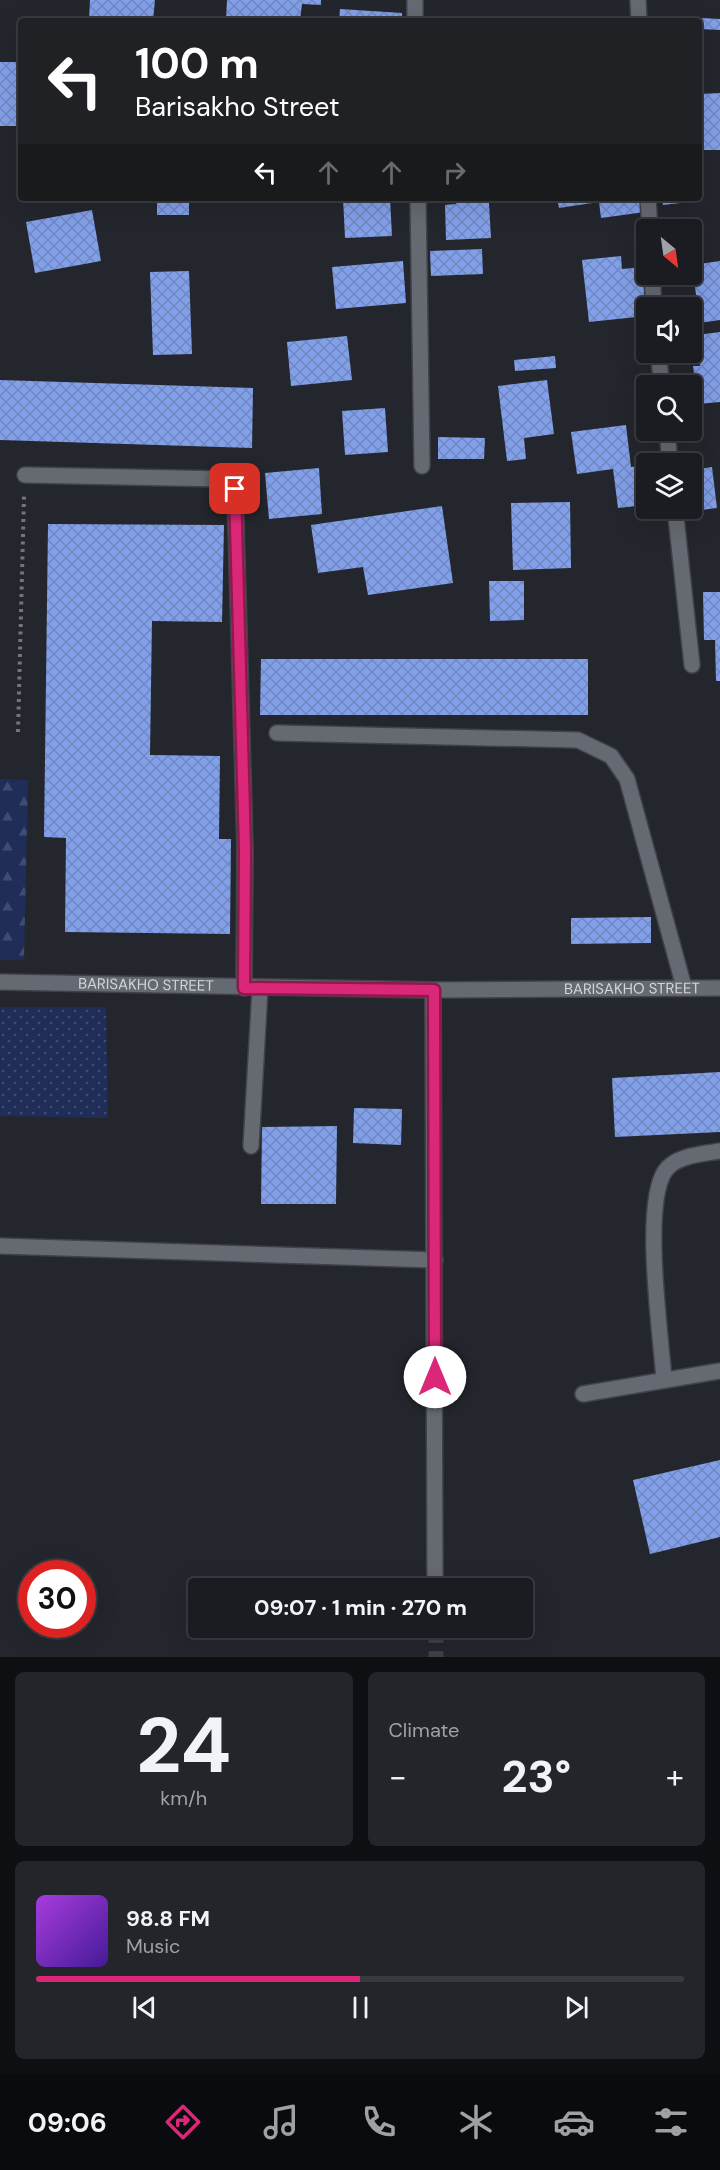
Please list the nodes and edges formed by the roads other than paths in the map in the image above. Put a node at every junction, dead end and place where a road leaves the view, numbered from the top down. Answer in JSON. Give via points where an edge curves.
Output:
{"nodes":[{"id":1,"x":415,"y":0,"type":"edge"},
{"id":2,"x":638,"y":0,"type":"edge"},
{"id":3,"x":415,"y":18,"type":"edge"},
{"id":4,"x":639,"y":18,"type":"edge"},
{"id":5,"x":418,"y":201,"type":"edge"},
{"id":6,"x":648,"y":201,"type":"edge"},
{"id":7,"x":649,"y":219,"type":"edge"},
{"id":8,"x":422,"y":466,"type":"dead end"},
{"id":9,"x":25,"y":475,"type":"road end"},
{"id":10,"x":676,"y":519,"type":"edge"},
{"id":11,"x":692,"y":665,"type":"dead end"},
{"id":12,"x":277,"y":733,"type":"dead end"},
{"id":13,"x":0,"y":982,"type":"edge"},
{"id":14,"x":684,"y":987,"type":"junction"},
{"id":15,"x":244,"y":988,"type":"junction"},
{"id":16,"x":260,"y":988,"type":"junction"},
{"id":17,"x":720,"y":988,"type":"edge"},
{"id":18,"x":434,"y":990,"type":"junction"},
{"id":19,"x":251,"y":1146,"type":"dead end"},
{"id":20,"x":720,"y":1151,"type":"edge"},
{"id":21,"x":0,"y":1246,"type":"edge"},
{"id":22,"x":435,"y":1260,"type":"junction"},
{"id":23,"x":720,"y":1371,"type":"edge"},
{"id":24,"x":664,"y":1380,"type":"junction"},
{"id":25,"x":583,"y":1394,"type":"dead end"},
{"id":26,"x":435,"y":1578,"type":"edge"}],
"edges":[{"from":1,"to":3,"type":"street"},
{"from":2,"to":4,"type":"street"},
{"from":5,"to":8,"type":"street"},
{"from":6,"to":7,"type":"street"},
{"from":9,"to":15,"type":"street","via":[[224,479],[235,489],[245,849]]},
{"from":10,"to":11,"type":"street"},
{"from":12,"to":14,"type":"street","via":[[578,740],[611,756],[627,779]]},
{"from":13,"to":15,"type":"street","name":"BARISAKHO STREET"},
{"from":14,"to":17,"type":"street","name":"BARISAKHO STREET"},
{"from":14,"to":18,"type":"street","name":"BARISAKHO STREET"},
{"from":15,"to":16,"type":"street","name":"BARISAKHO STREET"},
{"from":16,"to":18,"type":"street","name":"BARISAKHO STREET"},
{"from":16,"to":19,"type":"street"},
{"from":18,"to":22,"type":"street"},
{"from":20,"to":24,"type":"street","via":[[679,1159],[666,1170],[658,1188],[653,1233]]},
{"from":21,"to":22,"type":"street"},
{"from":22,"to":26,"type":"street"},
{"from":23,"to":24,"type":"street"},
{"from":24,"to":25,"type":"street"}]}
